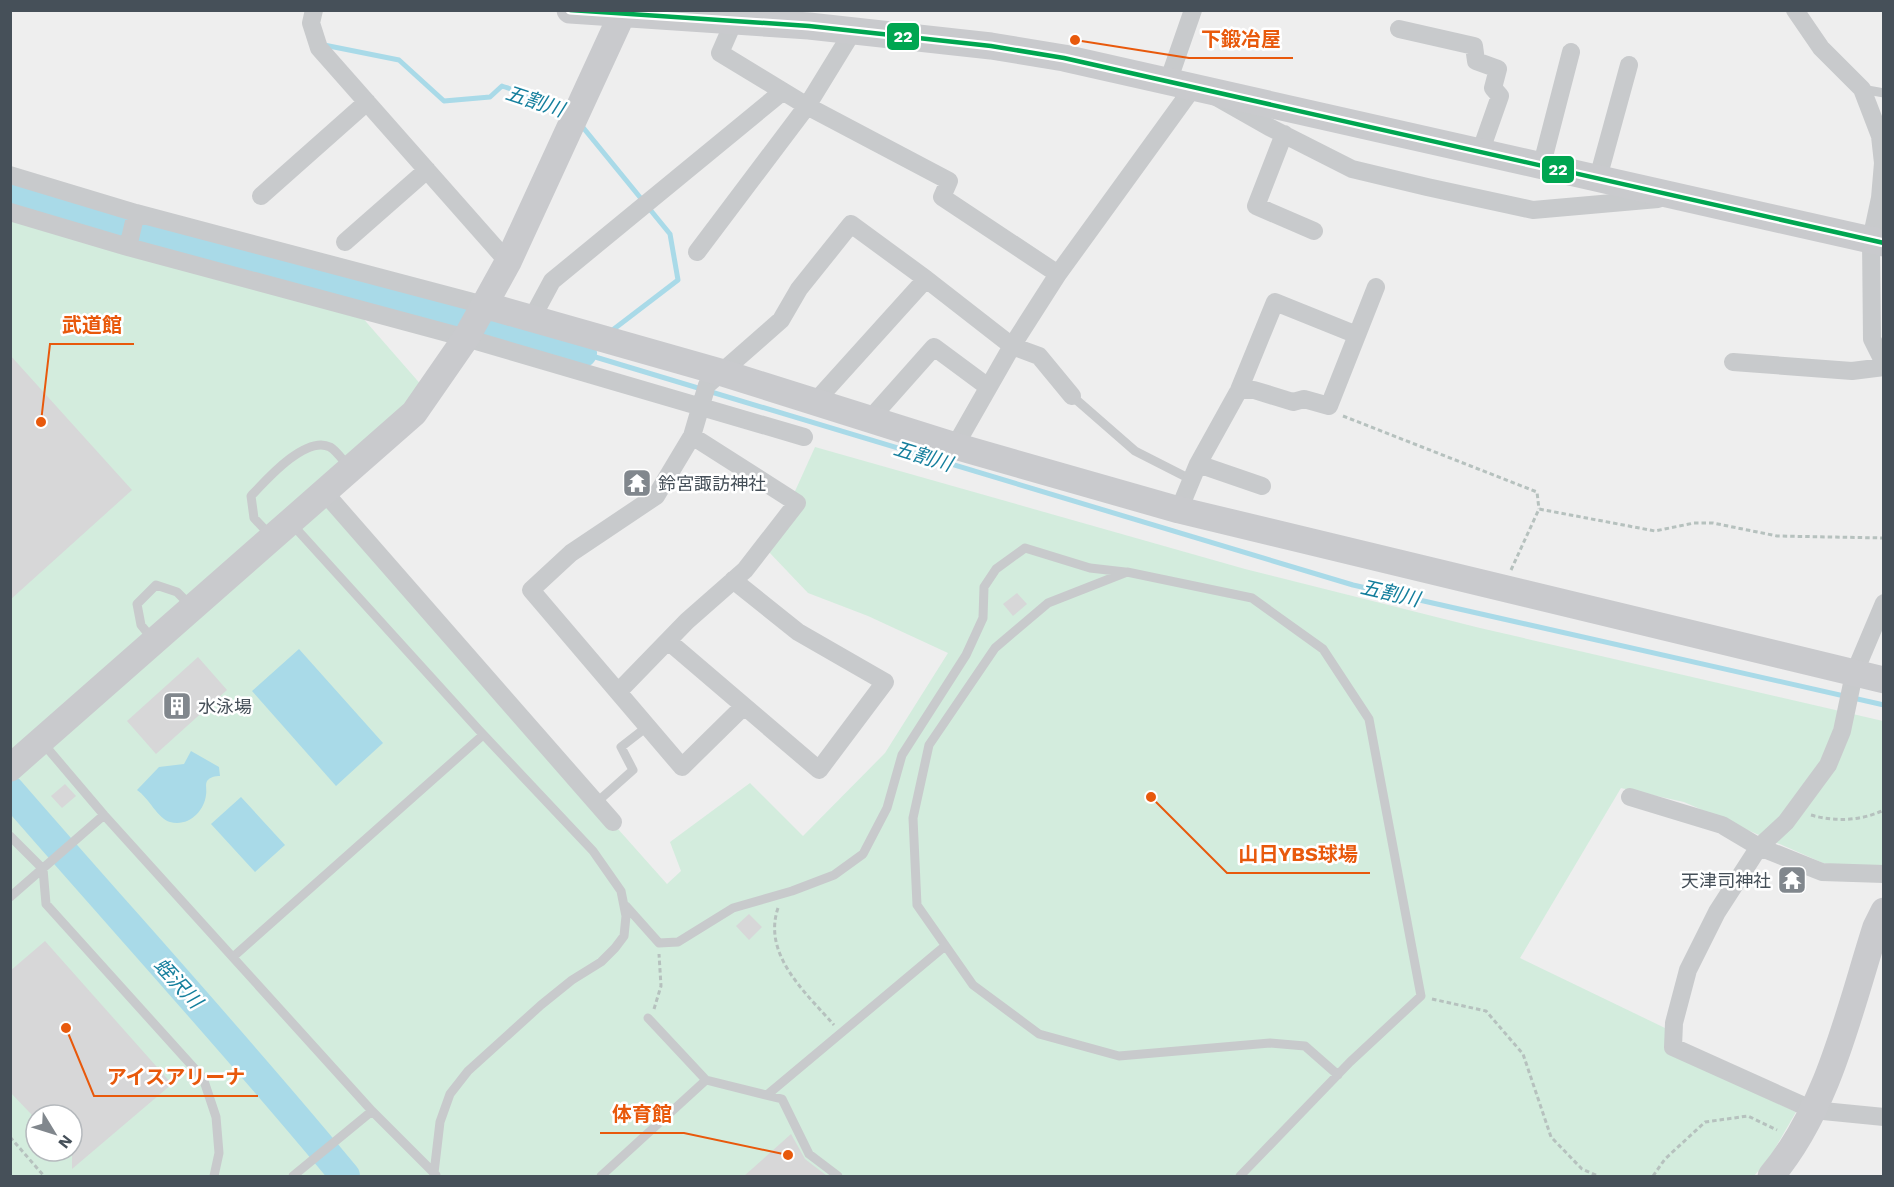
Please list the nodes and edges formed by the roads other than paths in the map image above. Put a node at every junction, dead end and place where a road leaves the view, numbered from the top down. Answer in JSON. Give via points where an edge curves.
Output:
{"nodes":[{"id":1,"x":570,"y":10,"type":"edge"},
{"id":2,"x":1193,"y":10,"type":"edge"},
{"id":3,"x":1795,"y":10,"type":"edge"},
{"id":4,"x":624,"y":12,"type":"edge"},
{"id":5,"x":312,"y":17,"type":"edge"},
{"id":6,"x":734,"y":21,"type":"junction"},
{"id":7,"x":1400,"y":29,"type":"dead end"},
{"id":8,"x":853,"y":31,"type":"junction"},
{"id":9,"x":1571,"y":52,"type":"dead end"},
{"id":10,"x":1629,"y":65,"type":"dead end"},
{"id":11,"x":1169,"y":80,"type":"junction"},
{"id":12,"x":1195,"y":85,"type":"junction"},
{"id":13,"x":1863,"y":88,"type":"junction"},
{"id":14,"x":782,"y":92,"type":"junction"},
{"id":15,"x":1884,"y":93,"type":"edge"},
{"id":16,"x":367,"y":102,"type":"junction"},
{"id":17,"x":807,"y":106,"type":"junction"},
{"id":18,"x":1284,"y":134,"type":"junction"},
{"id":19,"x":1481,"y":150,"type":"junction"},
{"id":20,"x":1542,"y":164,"type":"junction"},
{"id":21,"x":427,"y":170,"type":"junction"},
{"id":22,"x":10,"y":175,"type":"edge"},
{"id":23,"x":1598,"y":178,"type":"junction"},
{"id":24,"x":261,"y":196,"type":"dead end"},
{"id":25,"x":1680,"y":196,"type":"junction"},
{"id":26,"x":10,"y":212,"type":"edge"},
{"id":27,"x":136,"y":213,"type":"junction"},
{"id":28,"x":1314,"y":231,"type":"dead end"},
{"id":29,"x":345,"y":242,"type":"dead end"},
{"id":30,"x":1877,"y":242,"type":"edge"},
{"id":31,"x":128,"y":247,"type":"junction"},
{"id":32,"x":697,"y":252,"type":"dead end"},
{"id":33,"x":508,"y":262,"type":"junction"},
{"id":34,"x":1058,"y":274,"type":"junction"},
{"id":35,"x":926,"y":279,"type":"junction"},
{"id":36,"x":1376,"y":287,"type":"dead end"},
{"id":37,"x":531,"y":320,"type":"junction"},
{"id":38,"x":475,"y":322,"type":"junction"},
{"id":39,"x":1357,"y":335,"type":"junction"},
{"id":40,"x":1012,"y":346,"type":"junction"},
{"id":41,"x":1733,"y":362,"type":"dead end"},
{"id":42,"x":1884,"y":365,"type":"edge"},
{"id":43,"x":988,"y":387,"type":"junction"},
{"id":44,"x":1239,"y":390,"type":"junction"},
{"id":45,"x":707,"y":391,"type":"junction"},
{"id":46,"x":1072,"y":396,"type":"joint"},
{"id":47,"x":814,"y":403,"type":"junction"},
{"id":48,"x":870,"y":419,"type":"junction"},
{"id":49,"x":693,"y":436,"type":"junction"},
{"id":50,"x":804,"y":437,"type":"dead end"},
{"id":51,"x":956,"y":446,"type":"junction"},
{"id":52,"x":351,"y":470,"type":"junction"},
{"id":53,"x":1195,"y":472,"type":"junction"},
{"id":54,"x":1262,"y":486,"type":"dead end"},
{"id":55,"x":325,"y":493,"type":"junction"},
{"id":56,"x":1179,"y":510,"type":"junction"},
{"id":57,"x":282,"y":530,"type":"junction"},
{"id":58,"x":1127,"y":572,"type":"junction"},
{"id":59,"x":733,"y":580,"type":"junction"},
{"id":60,"x":1884,"y":603,"type":"edge"},
{"id":61,"x":192,"y":607,"type":"junction"},
{"id":62,"x":668,"y":641,"type":"junction"},
{"id":63,"x":154,"y":642,"type":"junction"},
{"id":64,"x":1853,"y":679,"type":"junction"},
{"id":65,"x":1884,"y":680,"type":"edge"},
{"id":66,"x":619,"y":691,"type":"junction"},
{"id":67,"x":744,"y":706,"type":"junction"},
{"id":68,"x":648,"y":726,"type":"junction"},
{"id":69,"x":483,"y":735,"type":"junction"},
{"id":70,"x":42,"y":742,"type":"junction"},
{"id":71,"x":11,"y":768,"type":"edge"},
{"id":72,"x":1630,"y":797,"type":"dead end"},
{"id":73,"x":597,"y":802,"type":"junction"},
{"id":74,"x":104,"y":815,"type":"junction"},
{"id":75,"x":613,"y":822,"type":"dead end"},
{"id":76,"x":10,"y":836,"type":"edge"},
{"id":77,"x":1759,"y":847,"type":"junction"},
{"id":78,"x":43,"y":869,"type":"junction"},
{"id":79,"x":1884,"y":874,"type":"edge"},
{"id":80,"x":10,"y":897,"type":"edge"},
{"id":81,"x":624,"y":905,"type":"junction"},
{"id":82,"x":1884,"y":911,"type":"edge"},
{"id":83,"x":945,"y":945,"type":"junction"},
{"id":84,"x":233,"y":957,"type":"junction"},
{"id":85,"x":648,"y":1018,"type":"road end"},
{"id":86,"x":1338,"y":1075,"type":"junction"},
{"id":87,"x":706,"y":1080,"type":"junction"},
{"id":88,"x":766,"y":1095,"type":"junction"},
{"id":89,"x":1813,"y":1110,"type":"junction"},
{"id":90,"x":372,"y":1111,"type":"junction"},
{"id":91,"x":1884,"y":1117,"type":"edge"},
{"id":92,"x":436,"y":1174,"type":"edge"},
{"id":93,"x":214,"y":1176,"type":"edge"},
{"id":94,"x":293,"y":1176,"type":"edge"},
{"id":95,"x":601,"y":1176,"type":"edge"},
{"id":96,"x":838,"y":1176,"type":"edge"},
{"id":97,"x":1240,"y":1176,"type":"edge"},
{"id":98,"x":1771,"y":1176,"type":"edge"}],
"edges":[{"from":1,"to":4,"type":"street"},
{"from":2,"to":11,"type":"street"},
{"from":3,"to":13,"type":"street","via":[[1821,48]]},
{"from":4,"to":6,"type":"street"},
{"from":4,"to":33,"type":"street"},
{"from":5,"to":16,"type":"street","via":[[319,48]]},
{"from":6,"to":8,"type":"street"},
{"from":6,"to":14,"type":"street","via":[[720,54]]},
{"from":7,"to":19,"type":"street","via":[[1474,46],[1476,61],[1498,69],[1493,88],[1500,96]]},
{"from":8,"to":11,"type":"street","via":[[991,46]]},
{"from":8,"to":17,"type":"street"},
{"from":9,"to":20,"type":"street"},
{"from":10,"to":23,"type":"street"},
{"from":11,"to":12,"type":"street"},
{"from":12,"to":18,"type":"street"},
{"from":12,"to":19,"type":"street"},
{"from":12,"to":34,"type":"street"},
{"from":13,"to":15,"type":"lane"},
{"from":13,"to":30,"type":"street","via":[[1880,136]]},
{"from":14,"to":17,"type":"street"},
{"from":14,"to":37,"type":"street","via":[[552,281]]},
{"from":16,"to":21,"type":"street"},
{"from":16,"to":24,"type":"street"},
{"from":17,"to":32,"type":"street"},
{"from":17,"to":34,"type":"street","via":[[949,181],[942,197]]},
{"from":18,"to":25,"type":"street","via":[[1352,168],[1533,210]]},
{"from":18,"to":28,"type":"street","via":[[1256,206]]},
{"from":19,"to":20,"type":"street"},
{"from":20,"to":23,"type":"street"},
{"from":21,"to":29,"type":"street"},
{"from":21,"to":33,"type":"street"},
{"from":22,"to":27,"type":"street"},
{"from":23,"to":25,"type":"street"},
{"from":25,"to":30,"type":"street"},
{"from":26,"to":31,"type":"street"},
{"from":27,"to":31,"type":"street"},
{"from":27,"to":38,"type":"street"},
{"from":30,"to":42,"type":"street","via":[[1872,339]]},
{"from":31,"to":38,"type":"street"},
{"from":33,"to":38,"type":"street"},
{"from":34,"to":40,"type":"street"},
{"from":35,"to":40,"type":"street"},
{"from":35,"to":45,"type":"street","via":[[851,224],[799,289],[781,320]]},
{"from":35,"to":47,"type":"street"},
{"from":36,"to":39,"type":"street"},
{"from":37,"to":38,"type":"street"},
{"from":37,"to":45,"type":"street","via":[[601,339]]},
{"from":38,"to":45,"type":"street"},
{"from":38,"to":52,"type":"street","via":[[414,412]]},
{"from":39,"to":44,"type":"street","via":[[1329,406]]},
{"from":39,"to":44,"type":"street","via":[[1275,302]]},
{"from":40,"to":43,"type":"street"},
{"from":40,"to":46,"type":"street","via":[[1040,356]]},
{"from":41,"to":42,"type":"street","via":[[1852,371]]},
{"from":43,"to":48,"type":"street","via":[[934,346]]},
{"from":43,"to":51,"type":"street"},
{"from":44,"to":53,"type":"street"},
{"from":45,"to":47,"type":"street"},
{"from":45,"to":49,"type":"street"},
{"from":45,"to":50,"type":"street"},
{"from":46,"to":53,"type":"lane","via":[[1136,451]]},
{"from":47,"to":48,"type":"street"},
{"from":48,"to":51,"type":"street"},
{"from":49,"to":59,"type":"street","via":[[797,503]]},
{"from":49,"to":66,"type":"street","via":[[656,496],[571,553],[531,590]]},
{"from":51,"to":56,"type":"street"},
{"from":52,"to":55,"type":"street"},
{"from":52,"to":57,"type":"lane","via":[[331,448],[318,444],[304,448],[251,496],[254,518]]},
{"from":53,"to":54,"type":"street"},
{"from":53,"to":56,"type":"street"},
{"from":55,"to":57,"type":"street"},
{"from":55,"to":73,"type":"street"},
{"from":56,"to":64,"type":"street","via":[[1503,588]]},
{"from":57,"to":61,"type":"street"},
{"from":57,"to":69,"type":"lane"},
{"from":58,"to":81,"type":"lane","via":[[1090,568],[1025,548],[996,569],[984,587],[983,618],[966,655],[902,755],[887,808],[863,854],[834,875],[733,908],[678,942],[659,943]]},
{"from":58,"to":83,"type":"lane","via":[[1048,603],[995,648],[929,745],[913,818],[917,905]]},
{"from":58,"to":86,"type":"lane","via":[[1252,598],[1323,649],[1368,719],[1421,996]]},
{"from":59,"to":62,"type":"street"},
{"from":59,"to":67,"type":"street","via":[[798,632],[885,682],[819,770]]},
{"from":60,"to":64,"type":"street"},
{"from":61,"to":63,"type":"street"},
{"from":61,"to":63,"type":"lane","via":[[177,592],[156,585],[137,604],[141,625]]},
{"from":62,"to":66,"type":"street"},
{"from":62,"to":67,"type":"street"},
{"from":63,"to":70,"type":"street"},
{"from":64,"to":65,"type":"street"},
{"from":64,"to":77,"type":"street","via":[[1842,731],[1828,765],[1786,822]]},
{"from":66,"to":68,"type":"street"},
{"from":67,"to":68,"type":"street","via":[[682,767]]},
{"from":68,"to":73,"type":"lane","via":[[621,747],[633,770]]},
{"from":69,"to":81,"type":"lane","via":[[593,851],[621,891]]},
{"from":69,"to":84,"type":"lane"},
{"from":70,"to":71,"type":"street"},
{"from":70,"to":74,"type":"lane"},
{"from":72,"to":77,"type":"street","via":[[1722,825]]},
{"from":73,"to":75,"type":"street"},
{"from":74,"to":78,"type":"lane"},
{"from":74,"to":84,"type":"lane"},
{"from":76,"to":78,"type":"lane"},
{"from":77,"to":79,"type":"street","via":[[1822,872]]},
{"from":77,"to":89,"type":"street","via":[[1717,912],[1688,970],[1674,1023],[1673,1047]]},
{"from":78,"to":80,"type":"lane"},
{"from":78,"to":93,"type":"lane","via":[[46,904],[203,1078],[216,1117],[219,1153]]},
{"from":81,"to":92,"type":"lane","via":[[624,936],[615,948],[541,1005],[468,1071],[450,1094],[440,1122]]},
{"from":82,"to":89,"type":"street"},
{"from":83,"to":86,"type":"lane","via":[[973,985],[1039,1034],[1119,1056],[1270,1043],[1305,1046]]},
{"from":83,"to":88,"type":"lane"},
{"from":84,"to":90,"type":"lane"},
{"from":85,"to":87,"type":"lane"},
{"from":86,"to":97,"type":"lane"},
{"from":87,"to":88,"type":"lane"},
{"from":87,"to":95,"type":"lane"},
{"from":88,"to":96,"type":"lane","via":[[782,1099],[809,1154]]},
{"from":89,"to":91,"type":"street"},
{"from":89,"to":98,"type":"street"},
{"from":90,"to":92,"type":"lane"},
{"from":90,"to":94,"type":"lane"}]}
